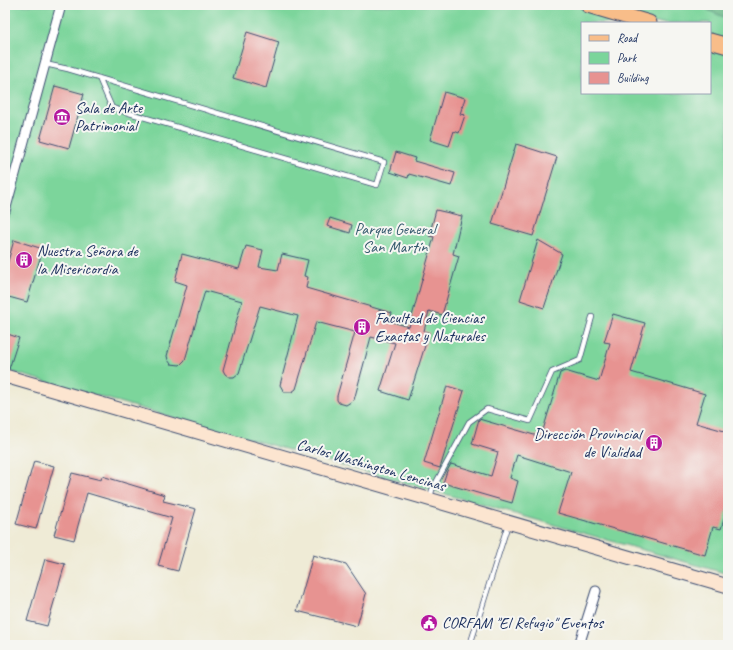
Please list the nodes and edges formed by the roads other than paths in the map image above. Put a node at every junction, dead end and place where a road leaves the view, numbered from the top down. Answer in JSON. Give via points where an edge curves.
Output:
{"nodes":[{"id":1,"x":61,"y":5,"type":"edge"},
{"id":2,"x":588,"y":5,"type":"edge"},
{"id":3,"x":646,"y":22,"type":"edge"},
{"id":4,"x":711,"y":41,"type":"edge"},
{"id":5,"x":728,"y":46,"type":"edge"},
{"id":6,"x":45,"y":64,"type":"junction"},
{"id":7,"x":99,"y":78,"type":"junction"},
{"id":8,"x":5,"y":211,"type":"edge"},
{"id":9,"x":592,"y":317,"type":"dead end"},
{"id":10,"x":5,"y":376,"type":"edge"},
{"id":11,"x":429,"y":499,"type":"junction"},
{"id":12,"x":509,"y":522,"type":"junction"},
{"id":13,"x":728,"y":586,"type":"edge"},
{"id":14,"x":596,"y":591,"type":"dead end"},
{"id":15,"x":470,"y":645,"type":"edge"},
{"id":16,"x":579,"y":645,"type":"edge"}],
"edges":[{"from":1,"to":6,"type":"street"},
{"from":2,"to":3,"type":"main road"},
{"from":4,"to":5,"type":"main road"},
{"from":6,"to":7,"type":"lane"},
{"from":6,"to":8,"type":"street"},
{"from":7,"to":7,"type":"lane","via":[[384,162],[377,185],[112,108]]},
{"from":9,"to":11,"type":"lane","via":[[580,360],[552,372],[530,421],[487,409],[469,422]]},
{"from":10,"to":11,"type":"main road","name":"Carlos Washington Lencinas"},
{"from":11,"to":12,"type":"main road","name":"Carlos Washington Lencinas"},
{"from":12,"to":13,"type":"main road","name":"Carlos Washington Lencinas"},
{"from":12,"to":15,"type":"lane"},
{"from":14,"to":16,"type":"street"}]}
